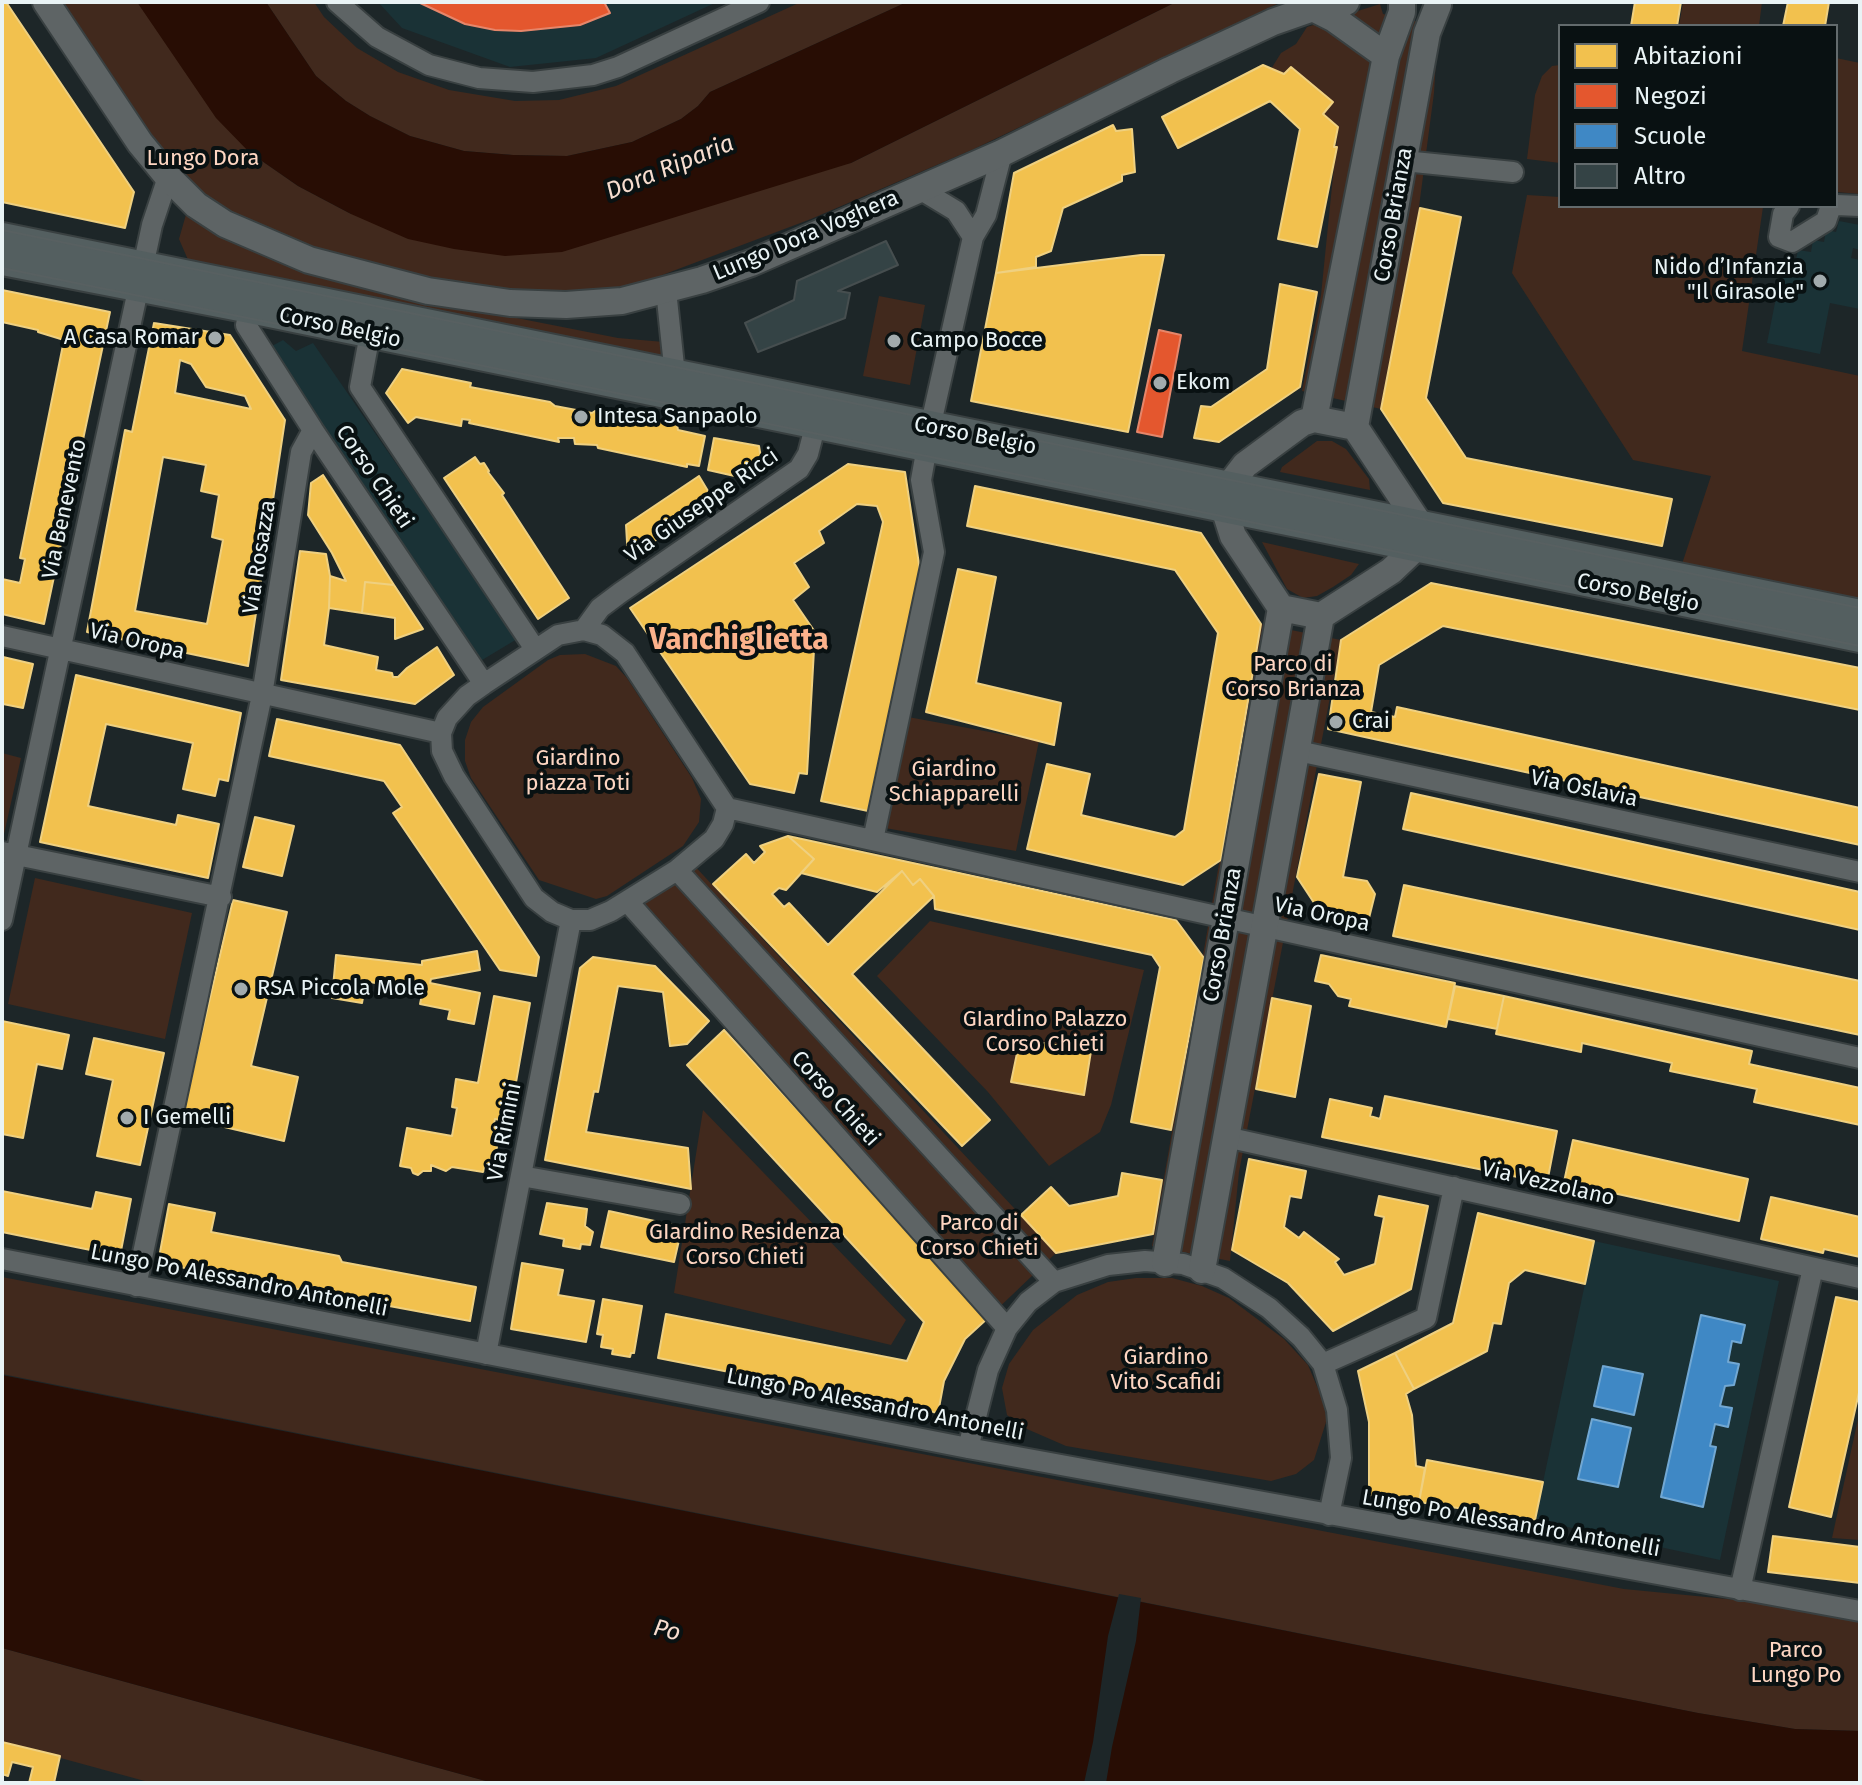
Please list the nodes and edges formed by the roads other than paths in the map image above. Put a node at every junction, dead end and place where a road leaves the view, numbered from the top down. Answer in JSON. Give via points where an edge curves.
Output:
{"nodes":[{"id":1,"x":46,"y":2,"type":"edge"},
{"id":2,"x":337,"y":2,"type":"edge"},
{"id":3,"x":759,"y":2,"type":"edge"},
{"id":4,"x":1346,"y":2,"type":"edge"},
{"id":5,"x":1402,"y":2,"type":"edge"},
{"id":6,"x":1437,"y":3,"type":"edge"},
{"id":7,"x":1316,"y":5,"type":"edge"},
{"id":8,"x":1386,"y":56,"type":"junction"},
{"id":9,"x":1002,"y":153,"type":"junction"},
{"id":10,"x":1404,"y":161,"type":"junction"},
{"id":11,"x":1513,"y":172,"type":"dead end"},
{"id":12,"x":168,"y":177,"type":"junction"},
{"id":13,"x":918,"y":188,"type":"junction"},
{"id":14,"x":1838,"y":205,"type":"edge"},
{"id":15,"x":1860,"y":206,"type":"edge"},
{"id":16,"x":1788,"y":208,"type":"edge"},
{"id":17,"x":1832,"y":208,"type":"edge"},
{"id":18,"x":2,"y":237,"type":"edge"},
{"id":19,"x":973,"y":237,"type":"junction"},
{"id":20,"x":2,"y":261,"type":"edge"},
{"id":21,"x":141,"y":278,"type":"junction"},
{"id":22,"x":666,"y":290,"type":"junction"},
{"id":23,"x":252,"y":300,"type":"junction"},
{"id":24,"x":372,"y":324,"type":"junction"},
{"id":25,"x":676,"y":386,"type":"junction"},
{"id":26,"x":818,"y":415,"type":"junction"},
{"id":27,"x":1314,"y":419,"type":"junction"},
{"id":28,"x":1355,"y":427,"type":"junction"},
{"id":29,"x":313,"y":430,"type":"junction"},
{"id":30,"x":928,"y":437,"type":"junction"},
{"id":31,"x":1226,"y":498,"type":"junction"},
{"id":32,"x":1418,"y":537,"type":"junction"},
{"id":33,"x":1281,"y":608,"type":"junction"},
{"id":34,"x":1860,"y":614,"type":"edge"},
{"id":35,"x":1321,"y":616,"type":"junction"},
{"id":36,"x":584,"y":630,"type":"junction"},
{"id":37,"x":2,"y":636,"type":"edge"},
{"id":38,"x":1860,"y":638,"type":"edge"},
{"id":39,"x":59,"y":649,"type":"junction"},
{"id":40,"x":535,"y":649,"type":"junction"},
{"id":41,"x":484,"y":684,"type":"junction"},
{"id":42,"x":262,"y":695,"type":"junction"},
{"id":43,"x":441,"y":733,"type":"junction"},
{"id":44,"x":1298,"y":751,"type":"junction"},
{"id":45,"x":727,"y":808,"type":"junction"},
{"id":46,"x":873,"y":840,"type":"junction"},
{"id":47,"x":9,"y":853,"type":"edge"},
{"id":48,"x":677,"y":870,"type":"junction"},
{"id":49,"x":1860,"y":872,"type":"edge"},
{"id":50,"x":221,"y":897,"type":"junction"},
{"id":51,"x":628,"y":902,"type":"junction"},
{"id":52,"x":1225,"y":919,"type":"junction"},
{"id":53,"x":2,"y":920,"type":"edge"},
{"id":54,"x":571,"y":920,"type":"junction"},
{"id":55,"x":1263,"y":927,"type":"junction"},
{"id":56,"x":1860,"y":1058,"type":"edge"},
{"id":57,"x":1226,"y":1137,"type":"junction"},
{"id":58,"x":521,"y":1176,"type":"junction"},
{"id":59,"x":1454,"y":1187,"type":"junction"},
{"id":60,"x":680,"y":1204,"type":"dead end"},
{"id":61,"x":2,"y":1259,"type":"edge"},
{"id":62,"x":1165,"y":1263,"type":"junction"},
{"id":63,"x":1813,"y":1268,"type":"junction"},
{"id":64,"x":1202,"y":1270,"type":"junction"},
{"id":65,"x":1860,"y":1278,"type":"edge"},
{"id":66,"x":1054,"y":1282,"type":"junction"},
{"id":67,"x":136,"y":1286,"type":"junction"},
{"id":68,"x":1007,"y":1328,"type":"junction"},
{"id":69,"x":486,"y":1354,"type":"junction"},
{"id":70,"x":1323,"y":1364,"type":"junction"},
{"id":71,"x":968,"y":1448,"type":"junction"},
{"id":72,"x":1329,"y":1515,"type":"junction"},
{"id":73,"x":1740,"y":1590,"type":"junction"},
{"id":74,"x":1860,"y":1611,"type":"edge"}],
"edges":[{"from":1,"to":12,"type":"street","name":"Lungo Dora Voghera"},
{"from":2,"to":3,"type":"street","via":[[377,37],[429,65],[479,78],[533,82],[618,67]]},
{"from":4,"to":7,"type":"street","name":"Lungo Dora Voghera"},
{"from":5,"to":8,"type":"street","name":"Corso Brianza"},
{"from":6,"to":10,"type":"street","name":"Corso Brianza"},
{"from":7,"to":8,"type":"street"},
{"from":7,"to":9,"type":"street","name":"Lungo Dora Voghera"},
{"from":8,"to":27,"type":"street","name":"Corso Brianza"},
{"from":9,"to":13,"type":"street","name":"Lungo Dora Voghera"},
{"from":9,"to":19,"type":"street","via":[[986,215]]},
{"from":10,"to":11,"type":"street"},
{"from":10,"to":28,"type":"street","name":"Corso Brianza"},
{"from":12,"to":21,"type":"street","name":"Via Benevento"},
{"from":12,"to":22,"type":"street","name":"Lungo Dora Voghera","via":[[225,224],[309,260],[428,291],[566,305],[622,301]]},
{"from":13,"to":19,"type":"street","via":[[956,211]]},
{"from":13,"to":22,"type":"street","name":"Lungo Dora Voghera","via":[[751,263]]},
{"from":14,"to":15,"type":"street"},
{"from":16,"to":17,"type":"street","via":[[1779,237],[1792,242],[1826,221]]},
{"from":18,"to":21,"type":"main road","name":"Corso Belgio"},
{"from":19,"to":30,"type":"street"},
{"from":20,"to":21,"type":"main road","name":"Corso Belgio"},
{"from":21,"to":23,"type":"main road","name":"Corso Belgio"},
{"from":21,"to":39,"type":"street","name":"Via Benevento"},
{"from":22,"to":25,"type":"street"},
{"from":23,"to":24,"type":"main road","name":"Corso Belgio"},
{"from":23,"to":29,"type":"street","name":"Corso Chieti","via":[[246,325]]},
{"from":24,"to":25,"type":"main road","name":"Corso Belgio"},
{"from":24,"to":40,"type":"street","name":"Corso Chieti","via":[[360,387]]},
{"from":25,"to":26,"type":"main road","name":"Corso Belgio"},
{"from":26,"to":30,"type":"main road","name":"Corso Belgio"},
{"from":26,"to":36,"type":"street","name":"Via Giuseppe Ricci","via":[[799,469],[620,593]]},
{"from":27,"to":28,"type":"street"},
{"from":27,"to":31,"type":"street","via":[[1245,465]]},
{"from":28,"to":32,"type":"street"},
{"from":29,"to":41,"type":"street","name":"Corso Chieti"},
{"from":29,"to":42,"type":"street","name":"Via Rosazza","via":[[301,452]]},
{"from":30,"to":31,"type":"main road","name":"Corso Belgio"},
{"from":30,"to":46,"type":"street","name":"Corso Belgio","via":[[921,480],[934,552]]},
{"from":31,"to":32,"type":"main road","name":"Corso Belgio"},
{"from":31,"to":33,"type":"street","via":[[1233,536]]},
{"from":32,"to":34,"type":"main road","name":"Corso Belgio"},
{"from":32,"to":35,"type":"street","via":[[1391,571]]},
{"from":32,"to":38,"type":"main road","name":"Corso Belgio"},
{"from":33,"to":35,"type":"street"},
{"from":33,"to":52,"type":"street","name":"Corso Brianza"},
{"from":35,"to":44,"type":"street","name":"Corso Brianza"},
{"from":36,"to":40,"type":"street","via":[[558,635]]},
{"from":36,"to":45,"type":"street","via":[[602,635],[625,653]]},
{"from":37,"to":39,"type":"street","name":"Via Oropa"},
{"from":39,"to":42,"type":"street","name":"Via Oropa"},
{"from":39,"to":47,"type":"street","name":"Via Benevento"},
{"from":40,"to":41,"type":"street"},
{"from":41,"to":43,"type":"street","via":[[447,718]]},
{"from":42,"to":43,"type":"street","name":"Via Oropa"},
{"from":42,"to":50,"type":"street"},
{"from":43,"to":54,"type":"street","via":[[442,751],[454,776],[534,898]]},
{"from":44,"to":49,"type":"street","name":"Via Oslavia"},
{"from":44,"to":55,"type":"street","name":"Corso Brianza"},
{"from":45,"to":46,"type":"street","name":"Via Oropa"},
{"from":45,"to":48,"type":"street","via":[[714,839]]},
{"from":46,"to":52,"type":"street","name":"Via Oropa"},
{"from":47,"to":50,"type":"street"},
{"from":47,"to":53,"type":"street","name":"Via Benevento"},
{"from":48,"to":51,"type":"street"},
{"from":48,"to":66,"type":"street","name":"Corso Chieti"},
{"from":50,"to":67,"type":"street"},
{"from":51,"to":54,"type":"street","via":[[590,920]]},
{"from":51,"to":68,"type":"street","name":"Corso Chieti"},
{"from":52,"to":55,"type":"street","name":"Via Oropa"},
{"from":52,"to":62,"type":"street","name":"Corso Brianza"},
{"from":54,"to":58,"type":"street","name":"Via Rimini"},
{"from":55,"to":56,"type":"street","name":"Via Oropa"},
{"from":55,"to":57,"type":"street","name":"Corso Brianza"},
{"from":57,"to":59,"type":"street","name":"Via Vezzolano"},
{"from":57,"to":64,"type":"street","name":"Corso Brianza"},
{"from":58,"to":60,"type":"street"},
{"from":58,"to":69,"type":"street","name":"Via Rimini"},
{"from":59,"to":63,"type":"street","name":"Via Vezzolano"},
{"from":59,"to":70,"type":"street","via":[[1426,1318]]},
{"from":61,"to":67,"type":"street","name":"Lungo Po Alessandro Antonelli"},
{"from":62,"to":64,"type":"street"},
{"from":62,"to":66,"type":"street","via":[[1108,1265]]},
{"from":63,"to":65,"type":"street","name":"Via Vezzolano"},
{"from":63,"to":73,"type":"street"},
{"from":64,"to":70,"type":"street","via":[[1269,1308]]},
{"from":66,"to":68,"type":"street"},
{"from":67,"to":69,"type":"street","name":"Lungo Po Alessandro Antonelli"},
{"from":68,"to":71,"type":"street","via":[[988,1370]]},
{"from":69,"to":71,"type":"street","name":"Lungo Po Alessandro Antonelli"},
{"from":70,"to":72,"type":"street","via":[[1337,1410],[1341,1458]]},
{"from":71,"to":72,"type":"street","name":"Lungo Po Alessandro Antonelli"},
{"from":72,"to":73,"type":"street","name":"Lungo Po Alessandro Antonelli"},
{"from":73,"to":74,"type":"street","name":"Lungo Po Alessandro Antonelli"}]}
